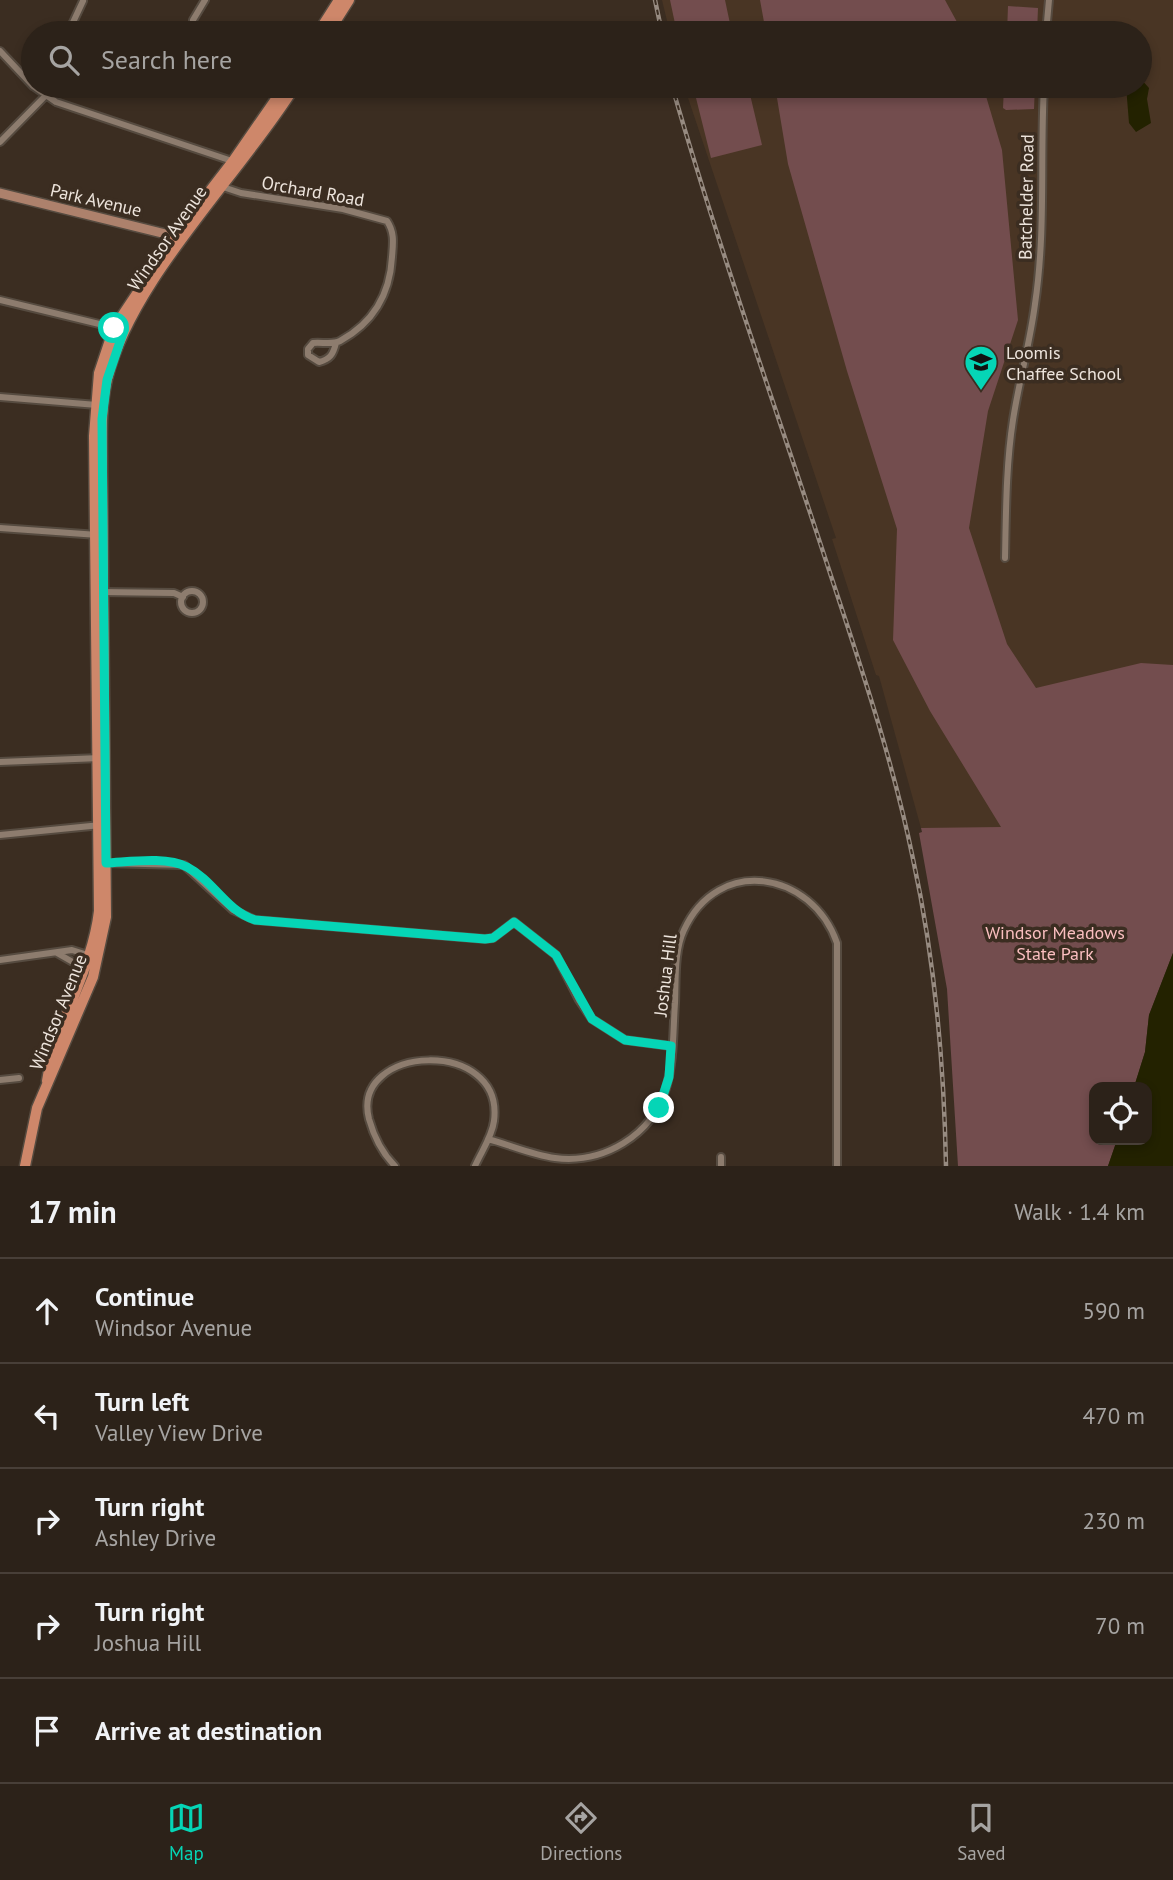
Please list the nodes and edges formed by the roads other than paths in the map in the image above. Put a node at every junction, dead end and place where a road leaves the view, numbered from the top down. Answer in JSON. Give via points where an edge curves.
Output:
{"nodes":[{"id":1,"x":205,"y":0,"type":"edge"},
{"id":2,"x":339,"y":0,"type":"edge"},
{"id":3,"x":349,"y":0,"type":"edge"},
{"id":4,"x":1049,"y":0,"type":"edge"},
{"id":5,"x":83,"y":1,"type":"edge"},
{"id":6,"x":193,"y":20,"type":"dead end"},
{"id":7,"x":74,"y":21,"type":"edge"},
{"id":8,"x":326,"y":21,"type":"edge"},
{"id":9,"x":336,"y":21,"type":"edge"},
{"id":10,"x":1047,"y":21,"type":"edge"},
{"id":11,"x":0,"y":51,"type":"edge"},
{"id":12,"x":21,"y":73,"type":"edge"},
{"id":13,"x":45,"y":98,"type":"edge"},
{"id":14,"x":50,"y":98,"type":"edge"},
{"id":15,"x":278,"y":98,"type":"edge"},
{"id":16,"x":286,"y":98,"type":"edge"},
{"id":17,"x":1043,"y":98,"type":"edge"},
{"id":18,"x":0,"y":142,"type":"edge"},
{"id":19,"x":237,"y":163,"type":"junction"},
{"id":20,"x":218,"y":186,"type":"junction"},
{"id":21,"x":0,"y":193,"type":"edge"},
{"id":22,"x":180,"y":237,"type":"junction"},
{"id":23,"x":0,"y":300,"type":"edge"},
{"id":24,"x":119,"y":329,"type":"junction"},
{"id":25,"x":336,"y":343,"type":"junction"},
{"id":26,"x":0,"y":397,"type":"edge"},
{"id":27,"x":99,"y":406,"type":"junction"},
{"id":28,"x":0,"y":528,"type":"edge"},
{"id":29,"x":99,"y":535,"type":"junction"},
{"id":30,"x":1005,"y":558,"type":"dead end"},
{"id":31,"x":99,"y":592,"type":"junction"},
{"id":32,"x":183,"y":597,"type":"dead end"},
{"id":33,"x":101,"y":758,"type":"junction"},
{"id":34,"x":0,"y":762,"type":"edge"},
{"id":35,"x":102,"y":825,"type":"junction"},
{"id":36,"x":0,"y":835,"type":"edge"},
{"id":37,"x":102,"y":863,"type":"junction"},
{"id":38,"x":57,"y":953,"type":"junction"},
{"id":39,"x":94,"y":958,"type":"junction"},
{"id":40,"x":0,"y":960,"type":"edge"},
{"id":41,"x":89,"y":973,"type":"junction"},
{"id":42,"x":671,"y":1046,"type":"junction"},
{"id":43,"x":19,"y":1078,"type":"dead end"},
{"id":44,"x":0,"y":1080,"type":"edge"},
{"id":45,"x":488,"y":1139,"type":"junction"},
{"id":46,"x":721,"y":1157,"type":"dead end"},
{"id":47,"x":25,"y":1166,"type":"edge"},
{"id":48,"x":396,"y":1166,"type":"edge"},
{"id":49,"x":475,"y":1166,"type":"edge"},
{"id":50,"x":721,"y":1166,"type":"edge"},
{"id":51,"x":837,"y":1166,"type":"edge"}],
"edges":[{"from":1,"to":6,"type":"street"},
{"from":2,"to":8,"type":"main road"},
{"from":3,"to":9,"type":"main road"},
{"from":4,"to":10,"type":"street"},
{"from":5,"to":7,"type":"street"},
{"from":11,"to":12,"type":"street"},
{"from":13,"to":18,"type":"street"},
{"from":14,"to":19,"type":"street"},
{"from":15,"to":19,"type":"main road","name":"Windsor Avenue"},
{"from":16,"to":19,"type":"main road","name":"Windsor Avenue"},
{"from":17,"to":30,"type":"street","name":"Batchelder Road","via":[[1043,234],[1012,428]]},
{"from":19,"to":20,"type":"main road","name":"Windsor Avenue"},
{"from":20,"to":22,"type":"main road","name":"Windsor Avenue"},
{"from":20,"to":25,"type":"street","name":"Orchard Road","via":[[387,221],[393,234],[386,290],[367,322]]},
{"from":21,"to":22,"type":"main road","name":"Park Avenue"},
{"from":22,"to":24,"type":"main road","name":"Windsor Avenue"},
{"from":23,"to":24,"type":"street"},
{"from":24,"to":27,"type":"main road","name":"Windsor Avenue"},
{"from":25,"to":25,"type":"street","name":"Orchard Road","via":[[313,343],[308,355],[319,362],[328,360]]},
{"from":26,"to":27,"type":"street"},
{"from":27,"to":29,"type":"main road","name":"Windsor Avenue"},
{"from":28,"to":29,"type":"street"},
{"from":29,"to":31,"type":"main road","name":"Windsor Avenue"},
{"from":31,"to":32,"type":"street"},
{"from":31,"to":33,"type":"main road","name":"Windsor Avenue"},
{"from":33,"to":34,"type":"street"},
{"from":33,"to":35,"type":"main road","name":"Windsor Avenue"},
{"from":35,"to":36,"type":"street"},
{"from":35,"to":37,"type":"main road","name":"Windsor Avenue"},
{"from":37,"to":39,"type":"main road","name":"Windsor Avenue","via":[[106,916]]},
{"from":37,"to":42,"type":"street","via":[[184,865],[233,910],[255,920],[485,939],[514,922],[556,955],[592,1019],[625,1040]]},
{"from":38,"to":39,"type":"street","via":[[72,950]]},
{"from":38,"to":40,"type":"street"},
{"from":38,"to":41,"type":"street"},
{"from":39,"to":41,"type":"main road","name":"Windsor Avenue"},
{"from":41,"to":47,"type":"main road","name":"Windsor Avenue","via":[[34,1119]]},
{"from":42,"to":45,"type":"street","name":"Joshua Hill","via":[[669,1077],[659,1108],[633,1137],[609,1152],[553,1158]]},
{"from":42,"to":51,"type":"street","name":"Joshua Hill","via":[[681,937],[697,909],[720,890],[747,881],[776,883],[802,893],[830,924],[839,955]]},
{"from":43,"to":44,"type":"street"},
{"from":45,"to":48,"type":"street","via":[[493,1105],[479,1076],[446,1061],[401,1065],[385,1073],[367,1096],[374,1135]]},
{"from":45,"to":49,"type":"street"},
{"from":46,"to":50,"type":"street"}]}
